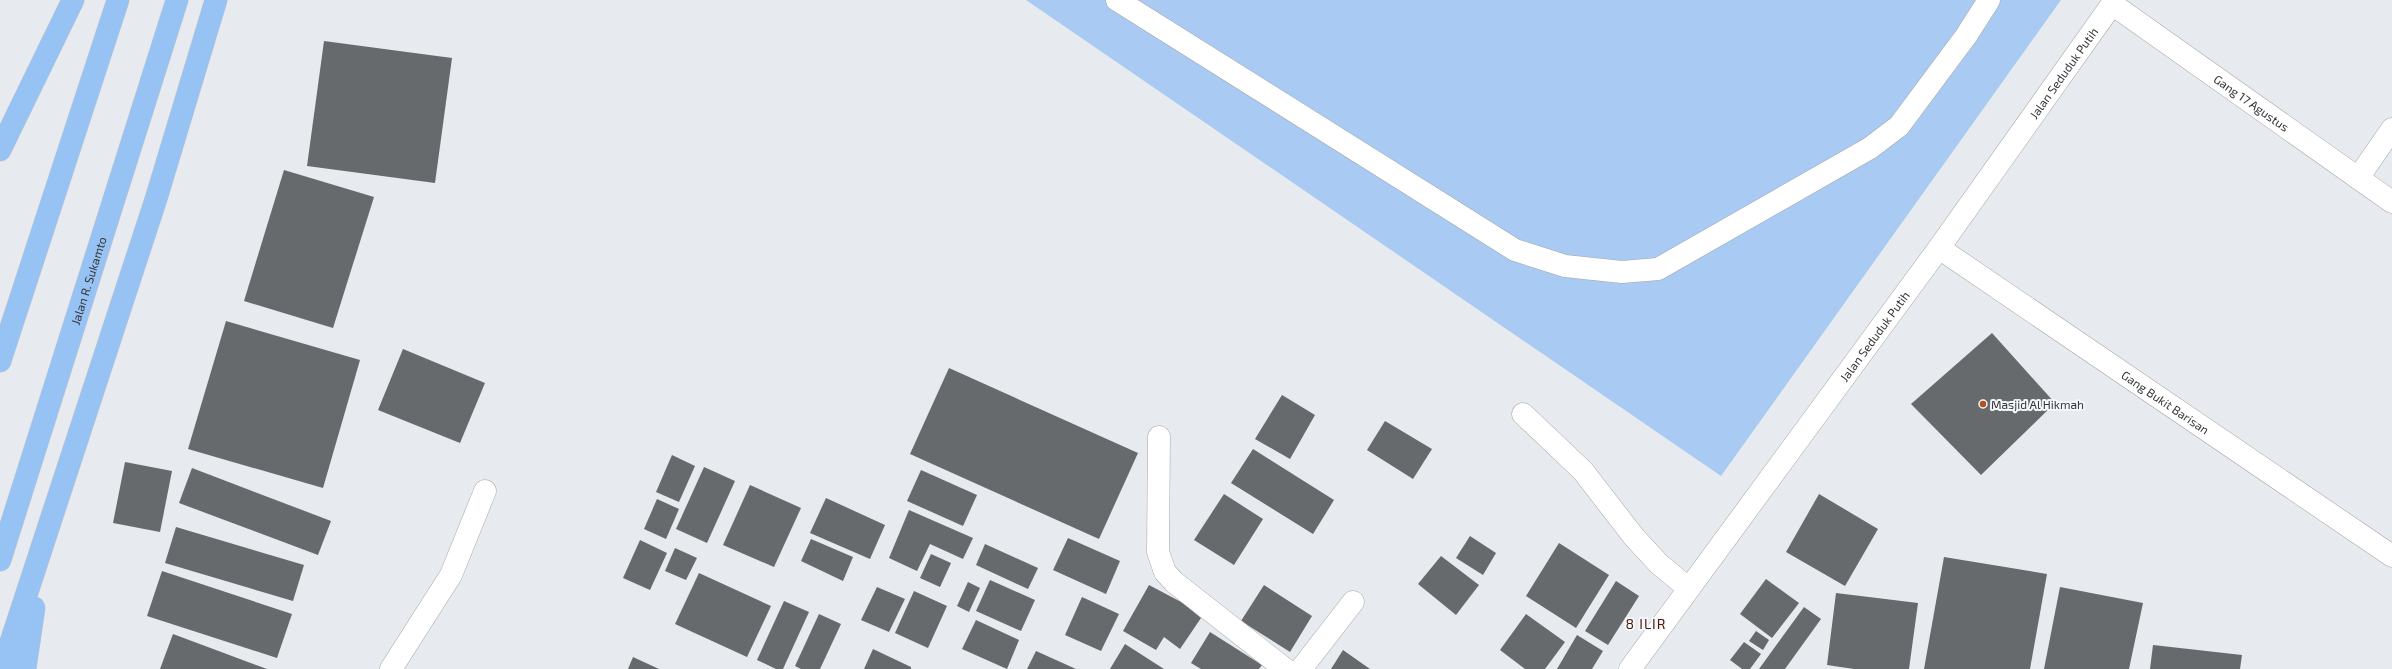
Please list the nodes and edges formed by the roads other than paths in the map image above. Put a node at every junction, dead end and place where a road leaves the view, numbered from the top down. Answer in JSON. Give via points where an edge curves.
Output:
{"nodes":[{"id":1,"x":73,"y":0,"type":"edge"},
{"id":2,"x":118,"y":0,"type":"edge"},
{"id":3,"x":177,"y":0,"type":"edge"},
{"id":4,"x":216,"y":0,"type":"edge"},
{"id":5,"x":1117,"y":0,"type":"edge"},
{"id":6,"x":1989,"y":0,"type":"edge"},
{"id":7,"x":2114,"y":2,"type":"edge"},
{"id":8,"x":2392,"y":129,"type":"edge"},
{"id":9,"x":0,"y":150,"type":"edge"},
{"id":10,"x":2358,"y":178,"type":"junction"},
{"id":11,"x":2392,"y":202,"type":"edge"},
{"id":12,"x":1939,"y":248,"type":"junction"},
{"id":13,"x":0,"y":361,"type":"edge"},
{"id":14,"x":1523,"y":414,"type":"dead end"},
{"id":15,"x":1159,"y":437,"type":"dead end"},
{"id":16,"x":485,"y":491,"type":"dead end"},
{"id":17,"x":42,"y":554,"type":"junction"},
{"id":18,"x":2392,"y":556,"type":"edge"},
{"id":19,"x":0,"y":560,"type":"edge"},
{"id":20,"x":1688,"y":588,"type":"junction"},
{"id":21,"x":1353,"y":602,"type":"dead end"},
{"id":22,"x":2,"y":669,"type":"edge"},
{"id":23,"x":25,"y":669,"type":"edge"},
{"id":24,"x":391,"y":669,"type":"edge"},
{"id":25,"x":1285,"y":669,"type":"edge"},
{"id":26,"x":1301,"y":669,"type":"edge"},
{"id":27,"x":1630,"y":669,"type":"edge"}],
"edges":[{"from":1,"to":9,"type":"highway"},
{"from":2,"to":13,"type":"highway"},
{"from":3,"to":19,"type":"highway","name":"Jalan R. Sukamto"},
{"from":4,"to":17,"type":"highway","via":[[156,199]]},
{"from":5,"to":6,"type":"street","via":[[1515,250],[1565,266],[1622,272],[1658,269],[1870,148],[1899,126],[1966,36]]},
{"from":7,"to":10,"type":"street","name":"Gang 17 Agustus"},
{"from":7,"to":12,"type":"street","name":"Jalan Seduduk Putih"},
{"from":8,"to":10,"type":"street"},
{"from":10,"to":11,"type":"street","name":"Gang 17 Agustus"},
{"from":12,"to":18,"type":"street","name":"Gang Bukit Barisan"},
{"from":12,"to":20,"type":"street","name":"Jalan Seduduk Putih"},
{"from":14,"to":20,"type":"street","via":[[1583,471],[1634,537],[1659,564]]},
{"from":15,"to":25,"type":"street","via":[[1158,552],[1165,572],[1174,582]]},
{"from":16,"to":24,"type":"street","via":[[451,575]]},
{"from":17,"to":22,"type":"highway"},
{"from":17,"to":23,"type":"highway"},
{"from":20,"to":27,"type":"street","name":"Jalan Seduduk Putih"},
{"from":21,"to":26,"type":"street"}]}
